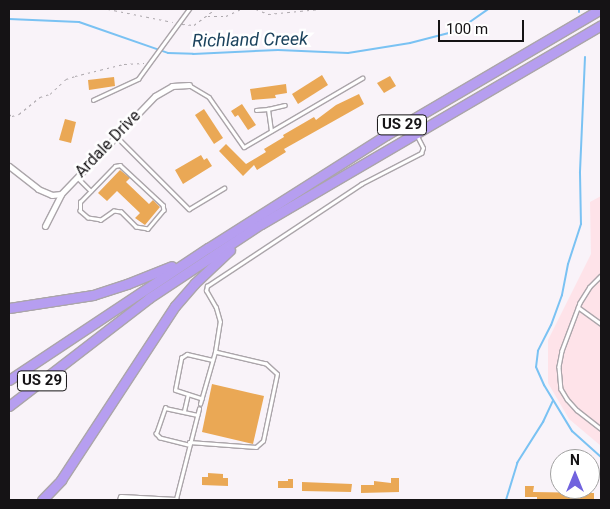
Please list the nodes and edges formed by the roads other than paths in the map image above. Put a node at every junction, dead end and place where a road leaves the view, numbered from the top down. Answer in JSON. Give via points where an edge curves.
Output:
{"nodes":[{"id":1,"x":189,"y":9,"type":"edge"},
{"id":2,"x":601,"y":9,"type":"edge"},
{"id":3,"x":601,"y":25,"type":"edge"},
{"id":4,"x":362,"y":78,"type":"dead end"},
{"id":5,"x":189,"y":85,"type":"joint"},
{"id":6,"x":93,"y":100,"type":"dead end"},
{"id":7,"x":285,"y":105,"type":"dead end"},
{"id":8,"x":268,"y":109,"type":"junction"},
{"id":9,"x":256,"y":110,"type":"dead end"},
{"id":10,"x":271,"y":131,"type":"junction"},
{"id":11,"x":415,"y":132,"type":"junction"},
{"id":12,"x":116,"y":136,"type":"junction"},
{"id":13,"x":9,"y":166,"type":"edge"},
{"id":14,"x":77,"y":177,"type":"junction"},
{"id":15,"x":224,"y":188,"type":"dead end"},
{"id":16,"x":91,"y":191,"type":"junction"},
{"id":17,"x":61,"y":194,"type":"junction"},
{"id":18,"x":45,"y":226,"type":"dead end"},
{"id":19,"x":244,"y":236,"type":"junction"},
{"id":20,"x":208,"y":248,"type":"junction"},
{"id":21,"x":601,"y":276,"type":"edge"},
{"id":22,"x":597,"y":280,"type":"junction"},
{"id":23,"x":601,"y":283,"type":"edge"},
{"id":24,"x":578,"y":307,"type":"junction"},
{"id":25,"x":9,"y":308,"type":"edge"},
{"id":26,"x":601,"y":324,"type":"edge"},
{"id":27,"x":215,"y":352,"type":"junction"},
{"id":28,"x":212,"y":360,"type":"junction"},
{"id":29,"x":9,"y":380,"type":"edge"},
{"id":30,"x":188,"y":394,"type":"junction"},
{"id":31,"x":202,"y":399,"type":"junction"},
{"id":32,"x":200,"y":404,"type":"dead end"},
{"id":33,"x":9,"y":406,"type":"edge"},
{"id":34,"x":199,"y":409,"type":"dead end"},
{"id":35,"x":184,"y":411,"type":"junction"},
{"id":36,"x":197,"y":415,"type":"junction"},
{"id":37,"x":601,"y":429,"type":"edge"},
{"id":38,"x":189,"y":444,"type":"junction"},
{"id":39,"x":121,"y":498,"type":"edge"},
{"id":40,"x":42,"y":500,"type":"edge"},
{"id":41,"x":176,"y":500,"type":"edge"}],
"edges":[{"from":1,"to":6,"type":"lane","via":[[138,80]]},
{"from":2,"to":20,"type":"highway","number":"US 29","via":[[386,135]]},
{"from":3,"to":11,"type":"highway","number":"US 29"},
{"from":4,"to":10,"type":"lane"},
{"from":5,"to":10,"type":"lane","via":[[209,97],[244,147]]},
{"from":5,"to":12,"type":"street","name":"Ardale Drive","via":[[172,86],[159,92]]},
{"from":7,"to":8,"type":"lane"},
{"from":8,"to":9,"type":"lane"},
{"from":8,"to":10,"type":"lane"},
{"from":11,"to":19,"type":"highway","number":"US 29"},
{"from":11,"to":27,"type":"lane","via":[[423,148],[421,153],[361,184],[207,286],[206,292],[220,322]]},
{"from":12,"to":14,"type":"street","name":"Ardale Drive"},
{"from":12,"to":15,"type":"lane","via":[[188,209]]},
{"from":13,"to":17,"type":"street","via":[[38,189],[52,196]]},
{"from":14,"to":16,"type":"lane"},
{"from":14,"to":17,"type":"street","name":"Ardale Drive"},
{"from":16,"to":16,"type":"lane","via":[[115,166],[120,165],[164,210],[148,229],[143,230],[121,212],[114,211],[101,220],[88,218],[80,211],[80,202]]},
{"from":17,"to":18,"type":"street","name":"Ardale Drive"},
{"from":19,"to":33,"type":"highway","number":"US 29","via":[[149,298]]},
{"from":19,"to":40,"type":"highway","via":[[194,283],[175,306],[61,480]]},
{"from":20,"to":25,"type":"highway","via":[[190,254],[155,274],[93,295]]},
{"from":20,"to":29,"type":"highway","number":"US 29"},
{"from":21,"to":22,"type":"lane"},
{"from":22,"to":23,"type":"lane"},
{"from":22,"to":24,"type":"lane"},
{"from":24,"to":26,"type":"lane"},
{"from":24,"to":37,"type":"lane","via":[[562,351],[560,381],[566,399]]},
{"from":27,"to":28,"type":"lane"},
{"from":27,"to":38,"type":"lane","via":[[266,364],[277,374],[263,441],[256,447]]},
{"from":28,"to":30,"type":"lane","via":[[187,354],[182,356],[174,387]]},
{"from":28,"to":31,"type":"lane"},
{"from":30,"to":31,"type":"lane"},
{"from":30,"to":35,"type":"lane"},
{"from":31,"to":32,"type":"lane"},
{"from":34,"to":36,"type":"lane"},
{"from":35,"to":36,"type":"lane"},
{"from":35,"to":38,"type":"lane","via":[[165,408],[156,434],[160,438]]},
{"from":36,"to":38,"type":"lane"},
{"from":38,"to":41,"type":"lane"},
{"from":39,"to":41,"type":"street"}]}
